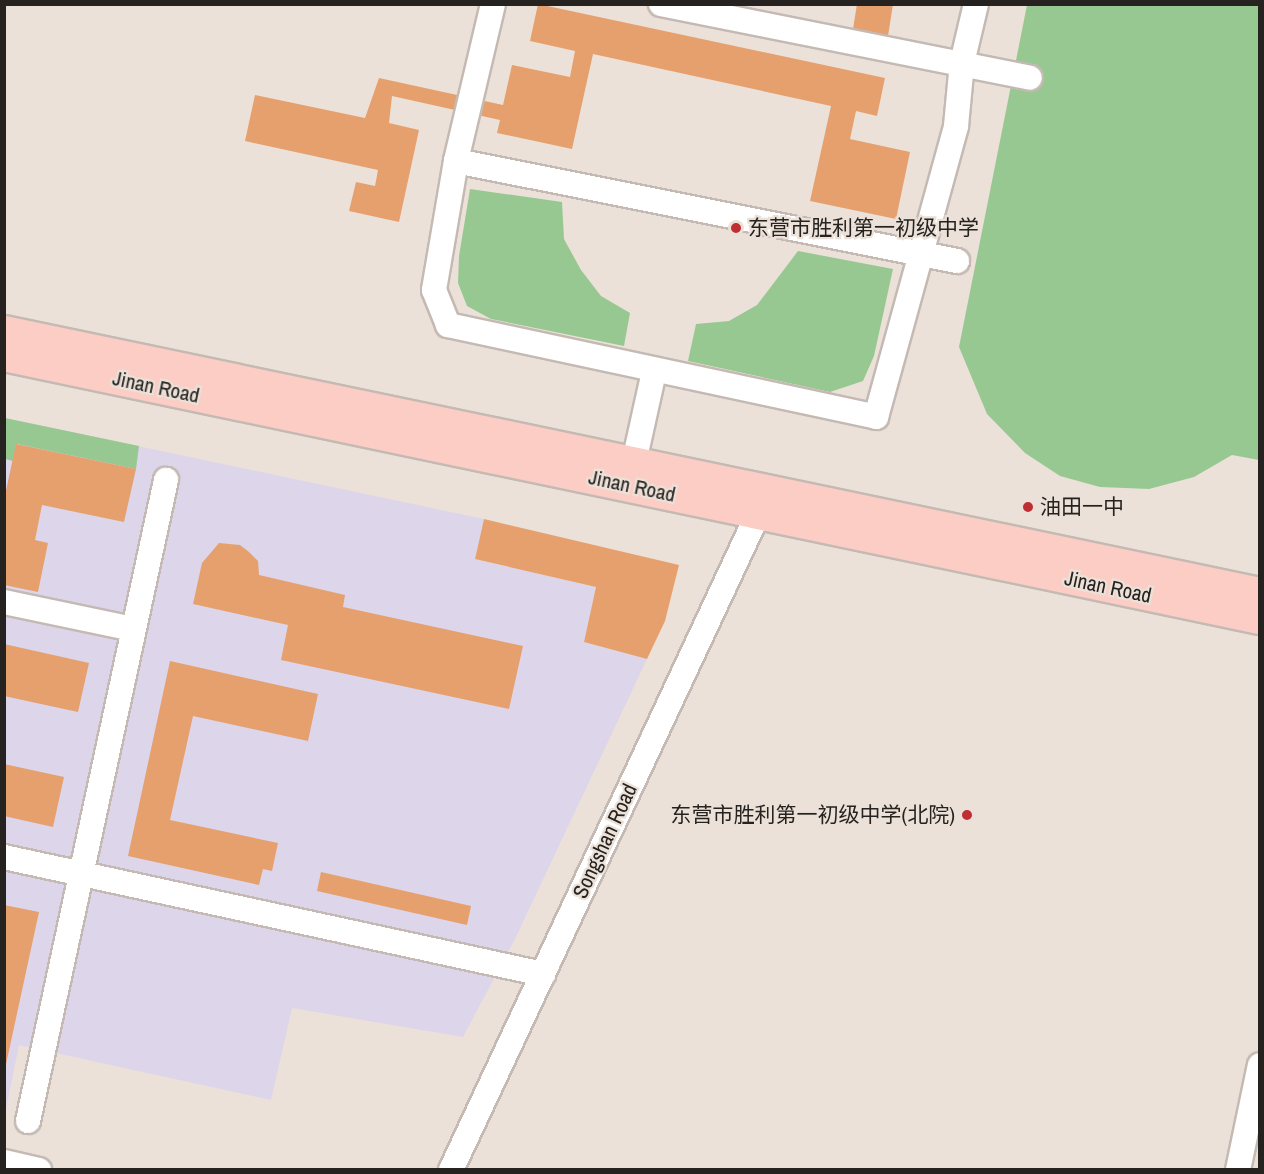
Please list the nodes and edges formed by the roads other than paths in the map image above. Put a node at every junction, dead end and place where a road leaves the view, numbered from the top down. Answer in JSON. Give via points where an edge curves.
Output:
{"nodes":[{"id":1,"x":493,"y":4,"type":"edge"},
{"id":2,"x":661,"y":4,"type":"edge"},
{"id":3,"x":976,"y":4,"type":"edge"},
{"id":4,"x":962,"y":63,"type":"junction"},
{"id":5,"x":1030,"y":78,"type":"dead end"},
{"id":6,"x":456,"y":161,"type":"junction"},
{"id":7,"x":918,"y":255,"type":"junction"},
{"id":8,"x":957,"y":261,"type":"dead end"},
{"id":9,"x":4,"y":331,"type":"edge"},
{"id":10,"x":4,"y":356,"type":"edge"},
{"id":11,"x":654,"y":372,"type":"junction"},
{"id":12,"x":634,"y":462,"type":"junction"},
{"id":13,"x":166,"y":480,"type":"dead end"},
{"id":14,"x":759,"y":512,"type":"junction"},
{"id":15,"x":1260,"y":593,"type":"edge"},
{"id":16,"x":4,"y":602,"type":"edge"},
{"id":17,"x":1260,"y":619,"type":"edge"},
{"id":18,"x":133,"y":629,"type":"junction"},
{"id":19,"x":4,"y":857,"type":"edge"},
{"id":20,"x":81,"y":873,"type":"junction"},
{"id":21,"x":543,"y":974,"type":"junction"},
{"id":22,"x":1260,"y":1065,"type":"edge"},
{"id":23,"x":28,"y":1121,"type":"dead end"},
{"id":24,"x":451,"y":1170,"type":"edge"},
{"id":25,"x":1238,"y":1170,"type":"edge"}],
"edges":[{"from":1,"to":6,"type":"street"},
{"from":2,"to":4,"type":"street"},
{"from":3,"to":4,"type":"street"},
{"from":4,"to":5,"type":"street"},
{"from":4,"to":7,"type":"street","via":[[956,126]]},
{"from":6,"to":7,"type":"street"},
{"from":6,"to":11,"type":"street","via":[[434,290],[448,325]]},
{"from":7,"to":8,"type":"street"},
{"from":7,"to":11,"type":"street","via":[[876,417]]},
{"from":9,"to":12,"type":"main road","name":"Jinan Road"},
{"from":10,"to":14,"type":"main road","name":"Jinan Road"},
{"from":11,"to":12,"type":"street"},
{"from":12,"to":15,"type":"main road","name":"Jinan Road"},
{"from":13,"to":18,"type":"street"},
{"from":14,"to":17,"type":"main road","name":"Jinan Road"},
{"from":14,"to":21,"type":"street","name":"Songshan Road"},
{"from":16,"to":18,"type":"street"},
{"from":18,"to":20,"type":"street"},
{"from":19,"to":20,"type":"street"},
{"from":20,"to":21,"type":"street"},
{"from":20,"to":23,"type":"street"},
{"from":21,"to":24,"type":"street","name":"Songshan Road"},
{"from":22,"to":25,"type":"street"}]}
